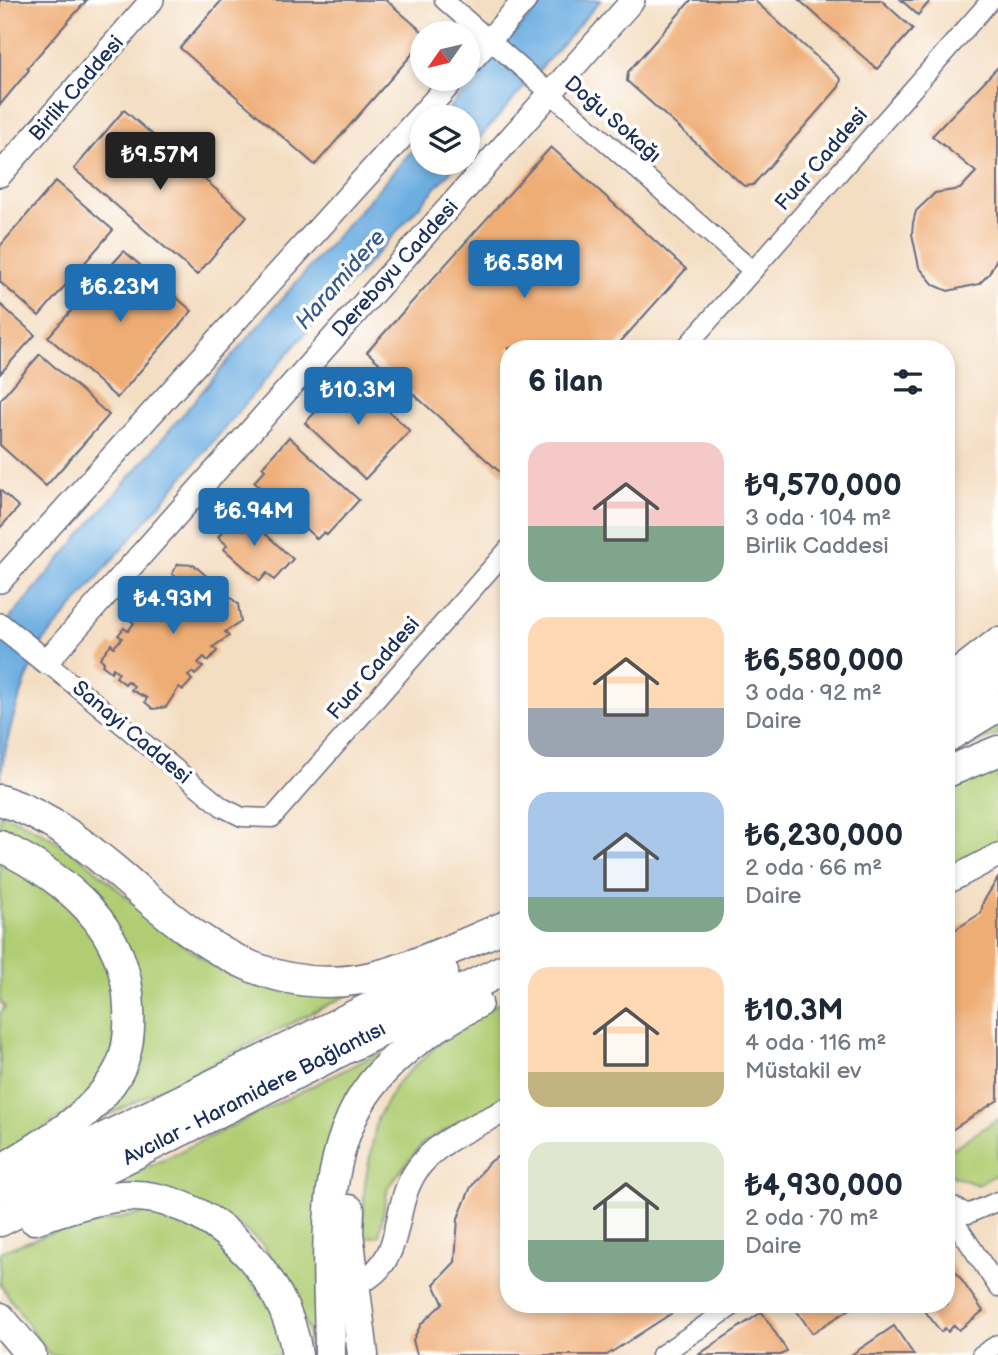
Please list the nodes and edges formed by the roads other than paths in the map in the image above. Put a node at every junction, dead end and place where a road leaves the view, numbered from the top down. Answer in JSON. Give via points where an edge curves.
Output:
{"nodes":[{"id":1,"x":152,"y":0,"type":"edge"},
{"id":2,"x":444,"y":0,"type":"edge"},
{"id":3,"x":526,"y":0,"type":"edge"},
{"id":4,"x":633,"y":0,"type":"edge"},
{"id":5,"x":991,"y":0,"type":"edge"},
{"id":6,"x":489,"y":41,"type":"junction"},
{"id":7,"x":480,"y":51,"type":"edge"},
{"id":8,"x":443,"y":91,"type":"edge"},
{"id":9,"x":550,"y":94,"type":"junction"},
{"id":10,"x":0,"y":175,"type":"edge"},
{"id":11,"x":753,"y":271,"type":"junction"},
{"id":12,"x":692,"y":340,"type":"edge"},
{"id":13,"x":500,"y":558,"type":"edge"},
{"id":14,"x":0,"y":581,"type":"edge"},
{"id":15,"x":0,"y":625,"type":"edge"},
{"id":16,"x":998,"y":643,"type":"edge"},
{"id":17,"x":46,"y":662,"type":"junction"},
{"id":18,"x":998,"y":673,"type":"edge"},
{"id":19,"x":955,"y":677,"type":"edge"},
{"id":20,"x":955,"y":702,"type":"edge"},
{"id":21,"x":998,"y":706,"type":"edge"},
{"id":22,"x":955,"y":732,"type":"edge"},
{"id":23,"x":998,"y":751,"type":"edge"},
{"id":24,"x":955,"y":769,"type":"edge"},
{"id":25,"x":0,"y":800,"type":"edge"},
{"id":26,"x":272,"y":818,"type":"joint"},
{"id":27,"x":0,"y":846,"type":"edge"},
{"id":28,"x":998,"y":855,"type":"edge"},
{"id":29,"x":955,"y":878,"type":"edge"},
{"id":30,"x":500,"y":929,"type":"edge"},
{"id":31,"x":500,"y":944,"type":"edge"},
{"id":32,"x":500,"y":971,"type":"edge"},
{"id":33,"x":500,"y":990,"type":"edge"},
{"id":34,"x":370,"y":1086,"type":"junction"},
{"id":35,"x":500,"y":1114,"type":"edge"},
{"id":36,"x":0,"y":1171,"type":"edge"},
{"id":37,"x":0,"y":1189,"type":"edge"},
{"id":38,"x":998,"y":1201,"type":"edge"},
{"id":39,"x":955,"y":1207,"type":"edge"},
{"id":40,"x":0,"y":1221,"type":"edge"},
{"id":41,"x":955,"y":1222,"type":"edge"},
{"id":42,"x":0,"y":1228,"type":"edge"},
{"id":43,"x":354,"y":1277,"type":"junction"},
{"id":44,"x":998,"y":1287,"type":"edge"},
{"id":45,"x":723,"y":1313,"type":"edge"},
{"id":46,"x":0,"y":1318,"type":"edge"},
{"id":47,"x":998,"y":1344,"type":"edge"},
{"id":48,"x":31,"y":1355,"type":"edge"},
{"id":49,"x":297,"y":1355,"type":"edge"},
{"id":50,"x":330,"y":1355,"type":"edge"},
{"id":51,"x":363,"y":1355,"type":"edge"},
{"id":52,"x":661,"y":1355,"type":"edge"},
{"id":53,"x":981,"y":1355,"type":"edge"}],
"edges":[{"from":1,"to":10,"type":"street","name":"Birlik Caddesi"},
{"from":2,"to":6,"type":"street","name":"Doğu Sokağı"},
{"from":3,"to":6,"type":"street"},
{"from":4,"to":9,"type":"street","name":"Dereboyu Caddesi"},
{"from":5,"to":11,"type":"street","name":"Fuar Caddesi"},
{"from":6,"to":7,"type":"street"},
{"from":6,"to":9,"type":"street","name":"Doğu Sokağı"},
{"from":8,"to":14,"type":"street"},
{"from":9,"to":11,"type":"street","name":"Doğu Sokağı"},
{"from":9,"to":17,"type":"street","name":"Dereboyu Caddesi"},
{"from":11,"to":12,"type":"street","name":"Fuar Caddesi"},
{"from":13,"to":26,"type":"street","name":"Fuar Caddesi"},
{"from":15,"to":17,"type":"street","name":"Sanayi Caddesi"},
{"from":16,"to":19,"type":"highway"},
{"from":17,"to":26,"type":"street","name":"Sanayi Caddesi","via":[[222,807],[242,817]]},
{"from":18,"to":20,"type":"highway"},
{"from":21,"to":22,"type":"highway"},
{"from":23,"to":24,"type":"highway"},
{"from":25,"to":30,"type":"highway","via":[[66,832],[218,953],[278,976],[335,981],[363,978],[423,961]]},
{"from":27,"to":36,"type":"highway","via":[[70,889],[104,926],[125,971],[130,1021],[125,1057],[95,1101],[64,1129]]},
{"from":28,"to":29,"type":"street"},
{"from":31,"to":37,"type":"highway","name":"Avcılar - Haramidere Bağlantısı"},
{"from":32,"to":40,"type":"highway","name":"Avcılar - Haramidere Bağlantısı"},
{"from":33,"to":34,"type":"highway","via":[[422,1035]]},
{"from":34,"to":43,"type":"highway","via":[[349,1185],[348,1233]]},
{"from":34,"to":50,"type":"highway","via":[[336,1168]]},
{"from":35,"to":43,"type":"street","via":[[422,1162],[402,1199],[389,1259],[369,1277]]},
{"from":38,"to":39,"type":"street","via":[[968,1214]]},
{"from":41,"to":44,"type":"street"},
{"from":42,"to":49,"type":"highway","via":[[122,1196],[174,1203],[228,1236],[258,1264],[282,1300]]},
{"from":43,"to":51,"type":"highway"},
{"from":45,"to":52,"type":"street"},
{"from":46,"to":48,"type":"highway"},
{"from":47,"to":53,"type":"street"}]}
